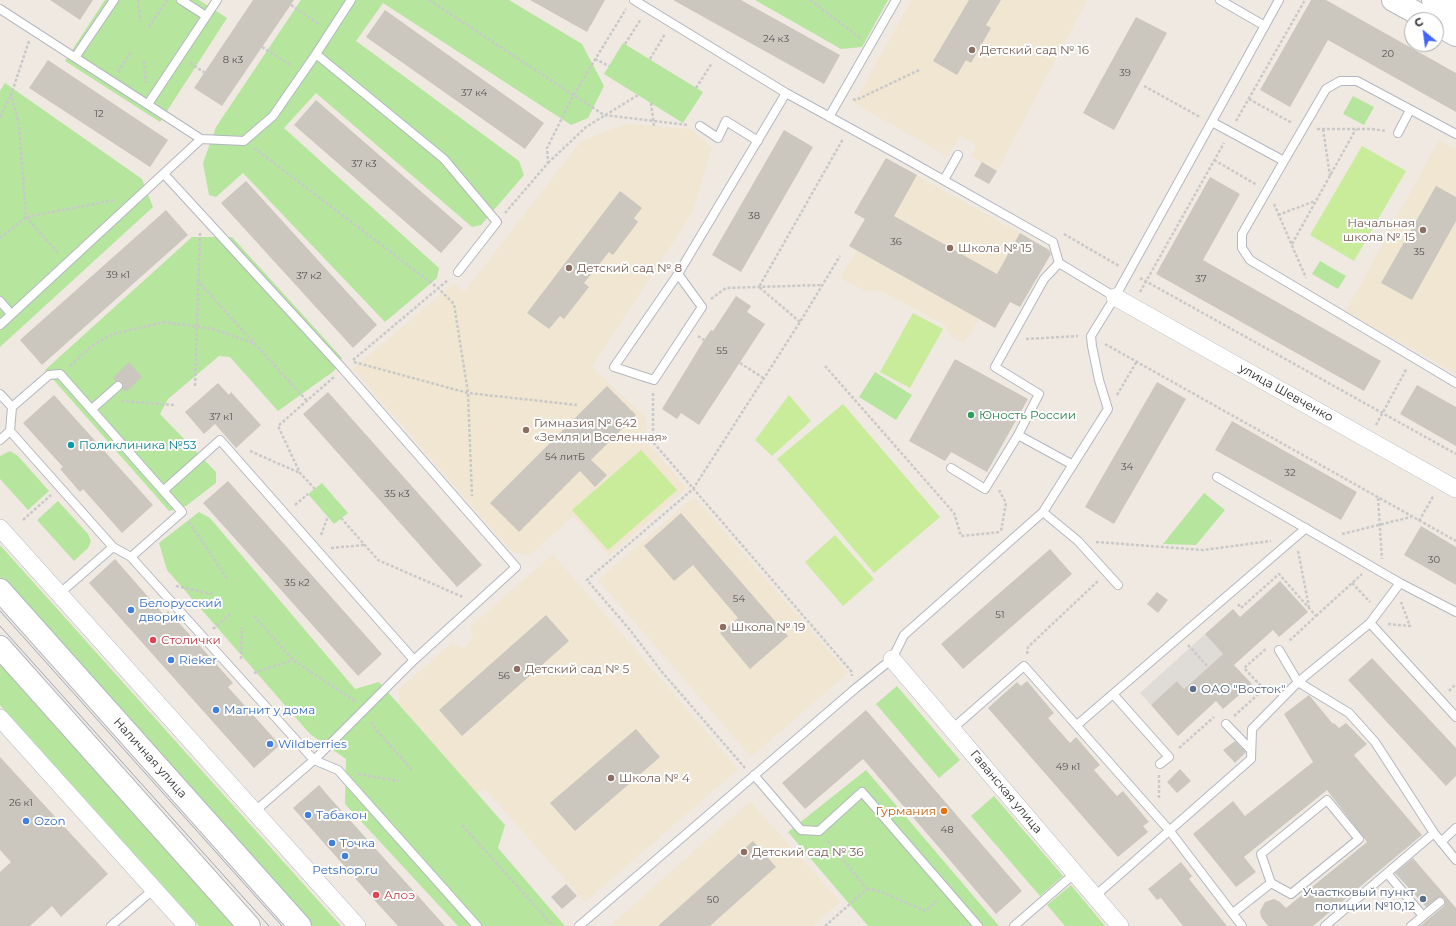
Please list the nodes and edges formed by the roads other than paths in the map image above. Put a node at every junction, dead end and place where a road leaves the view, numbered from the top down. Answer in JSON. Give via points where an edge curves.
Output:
{"nodes":[{"id":1,"x":114,"y":0,"type":"edge"},
{"id":2,"x":181,"y":0,"type":"edge"},
{"id":3,"x":217,"y":0,"type":"edge"},
{"id":4,"x":351,"y":0,"type":"edge"},
{"id":5,"x":634,"y":0,"type":"edge"},
{"id":6,"x":896,"y":0,"type":"edge"},
{"id":7,"x":1220,"y":0,"type":"edge"},
{"id":8,"x":1279,"y":0,"type":"edge"},
{"id":9,"x":1393,"y":0,"type":"edge"},
{"id":10,"x":1433,"y":0,"type":"edge"},
{"id":11,"x":0,"y":9,"type":"edge"},
{"id":12,"x":1415,"y":12,"type":"edge"},
{"id":13,"x":1456,"y":13,"type":"edge"},
{"id":14,"x":206,"y":16,"type":"junction"},
{"id":15,"x":1265,"y":26,"type":"junction"},
{"id":16,"x":1444,"y":28,"type":"edge"},
{"id":17,"x":1456,"y":35,"type":"edge"},
{"id":18,"x":316,"y":54,"type":"junction"},
{"id":19,"x":76,"y":56,"type":"junction"},
{"id":20,"x":786,"y":93,"type":"junction"},
{"id":21,"x":148,"y":104,"type":"junction"},
{"id":22,"x":1410,"y":110,"type":"junction"},
{"id":23,"x":829,"y":117,"type":"junction"},
{"id":24,"x":1212,"y":122,"type":"junction"},
{"id":25,"x":700,"y":126,"type":"road end"},
{"id":26,"x":1398,"y":132,"type":"road end"},
{"id":27,"x":1456,"y":134,"type":"edge"},
{"id":28,"x":202,"y":138,"type":"junction"},
{"id":29,"x":758,"y":141,"type":"junction"},
{"id":30,"x":958,"y":155,"type":"dead end"},
{"id":31,"x":1284,"y":161,"type":"junction"},
{"id":32,"x":164,"y":174,"type":"junction"},
{"id":33,"x":944,"y":180,"type":"junction"},
{"id":34,"x":1059,"y":263,"type":"junction"},
{"id":35,"x":458,"y":272,"type":"road end"},
{"id":36,"x":678,"y":274,"type":"junction"},
{"id":37,"x":1115,"y":297,"type":"junction"},
{"id":38,"x":0,"y":301,"type":"edge"},
{"id":39,"x":12,"y":314,"type":"junction"},
{"id":40,"x":0,"y":325,"type":"edge"},
{"id":41,"x":1456,"y":383,"type":"edge"},
{"id":42,"x":118,"y":386,"type":"dead end"},
{"id":43,"x":0,"y":394,"type":"edge"},
{"id":44,"x":12,"y":408,"type":"junction"},
{"id":45,"x":92,"y":409,"type":"junction"},
{"id":46,"x":10,"y":431,"type":"junction"},
{"id":47,"x":1018,"y":435,"type":"junction"},
{"id":48,"x":0,"y":440,"type":"edge"},
{"id":49,"x":1074,"y":465,"type":"junction"},
{"id":50,"x":951,"y":468,"type":"dead end"},
{"id":51,"x":1217,"y":477,"type":"dead end"},
{"id":52,"x":1449,"y":485,"type":"edge"},
{"id":53,"x":164,"y":490,"type":"junction"},
{"id":54,"x":1043,"y":512,"type":"junction"},
{"id":55,"x":0,"y":528,"type":"edge"},
{"id":56,"x":1306,"y":528,"type":"junction"},
{"id":57,"x":113,"y":547,"type":"junction"},
{"id":58,"x":131,"y":557,"type":"junction"},
{"id":59,"x":1118,"y":585,"type":"dead end"},
{"id":60,"x":1398,"y":586,"type":"junction"},
{"id":61,"x":0,"y":590,"type":"edge"},
{"id":62,"x":59,"y":594,"type":"junction"},
{"id":63,"x":1456,"y":612,"type":"edge"},
{"id":64,"x":1370,"y":623,"type":"junction"},
{"id":65,"x":0,"y":647,"type":"edge"},
{"id":66,"x":1279,"y":650,"type":"road end"},
{"id":67,"x":892,"y":659,"type":"junction"},
{"id":68,"x":414,"y":660,"type":"junction"},
{"id":69,"x":1298,"y":682,"type":"junction"},
{"id":70,"x":1113,"y":694,"type":"junction"},
{"id":71,"x":1456,"y":717,"type":"edge"},
{"id":72,"x":0,"y":718,"type":"edge"},
{"id":73,"x":1226,"y":724,"type":"road end"},
{"id":74,"x":1077,"y":725,"type":"junction"},
{"id":75,"x":952,"y":729,"type":"junction"},
{"id":76,"x":1251,"y":750,"type":"junction"},
{"id":77,"x":314,"y":760,"type":"junction"},
{"id":78,"x":1160,"y":764,"type":"road end"},
{"id":79,"x":754,"y":775,"type":"junction"},
{"id":80,"x":254,"y":812,"type":"junction"},
{"id":81,"x":1456,"y":828,"type":"edge"},
{"id":82,"x":1169,"y":830,"type":"junction"},
{"id":83,"x":1434,"y":833,"type":"junction"},
{"id":84,"x":1440,"y":842,"type":"junction"},
{"id":85,"x":1456,"y":860,"type":"edge"},
{"id":86,"x":1075,"y":873,"type":"junction"},
{"id":87,"x":1387,"y":873,"type":"junction"},
{"id":88,"x":1271,"y":883,"type":"junction"},
{"id":89,"x":154,"y":889,"type":"junction"},
{"id":90,"x":1095,"y":896,"type":"junction"},
{"id":91,"x":1440,"y":902,"type":"dead end"},
{"id":92,"x":1233,"y":913,"type":"junction"},
{"id":93,"x":1423,"y":916,"type":"junction"},
{"id":94,"x":582,"y":925,"type":"edge"},
{"id":95,"x":111,"y":926,"type":"edge"},
{"id":96,"x":187,"y":926,"type":"edge"},
{"id":97,"x":249,"y":926,"type":"edge"},
{"id":98,"x":300,"y":926,"type":"edge"},
{"id":99,"x":357,"y":926,"type":"edge"},
{"id":100,"x":477,"y":926,"type":"edge"},
{"id":101,"x":978,"y":926,"type":"edge"},
{"id":102,"x":1014,"y":926,"type":"edge"},
{"id":103,"x":1120,"y":926,"type":"edge"},
{"id":104,"x":1242,"y":926,"type":"edge"},
{"id":105,"x":1325,"y":926,"type":"edge"},
{"id":106,"x":1410,"y":926,"type":"edge"}],
"edges":[{"from":1,"to":19,"type":"lane"},
{"from":2,"to":14,"type":"lane"},
{"from":3,"to":14,"type":"lane"},
{"from":4,"to":18,"type":"lane"},
{"from":5,"to":20,"type":"lane"},
{"from":6,"to":23,"type":"lane"},
{"from":7,"to":15,"type":"lane"},
{"from":8,"to":15,"type":"lane"},
{"from":9,"to":12,"type":"main road"},
{"from":10,"to":13,"type":"main road"},
{"from":11,"to":19,"type":"lane"},
{"from":14,"to":21,"type":"lane"},
{"from":15,"to":24,"type":"lane"},
{"from":16,"to":17,"type":"main road"},
{"from":18,"to":28,"type":"lane","via":[[273,116],[244,141]]},
{"from":18,"to":35,"type":"lane","via":[[444,160],[497,222]]},
{"from":19,"to":21,"type":"lane"},
{"from":20,"to":23,"type":"lane"},
{"from":20,"to":29,"type":"lane"},
{"from":21,"to":28,"type":"lane"},
{"from":22,"to":26,"type":"lane"},
{"from":22,"to":27,"type":"lane"},
{"from":22,"to":31,"type":"lane","via":[[1357,81],[1340,81],[1326,89]]},
{"from":23,"to":33,"type":"lane"},
{"from":24,"to":31,"type":"lane"},
{"from":24,"to":37,"type":"lane"},
{"from":25,"to":29,"type":"lane","via":[[718,138],[726,121]]},
{"from":28,"to":32,"type":"lane"},
{"from":29,"to":36,"type":"lane"},
{"from":30,"to":33,"type":"lane"},
{"from":31,"to":41,"type":"lane","via":[[1242,234],[1242,248],[1250,260]]},
{"from":32,"to":39,"type":"lane"},
{"from":32,"to":68,"type":"lane","via":[[343,369],[516,567]]},
{"from":33,"to":34,"type":"lane","via":[[1053,242]]},
{"from":34,"to":37,"type":"lane"},
{"from":34,"to":47,"type":"lane","via":[[1044,279],[995,367],[1039,394]]},
{"from":36,"to":36,"type":"lane","via":[[614,367],[654,380],[702,307]]},
{"from":37,"to":49,"type":"lane","via":[[1091,336],[1108,409]]},
{"from":37,"to":52,"type":"street","name":"улица Шевченко"},
{"from":38,"to":39,"type":"lane"},
{"from":39,"to":40,"type":"lane"},
{"from":42,"to":45,"type":"lane"},
{"from":43,"to":44,"type":"lane"},
{"from":44,"to":45,"type":"lane","via":[[49,375],[60,374]]},
{"from":44,"to":46,"type":"lane"},
{"from":45,"to":53,"type":"lane"},
{"from":46,"to":48,"type":"lane"},
{"from":46,"to":57,"type":"lane"},
{"from":47,"to":49,"type":"lane"},
{"from":47,"to":50,"type":"lane","via":[[985,489]]},
{"from":49,"to":54,"type":"lane"},
{"from":51,"to":56,"type":"lane"},
{"from":53,"to":58,"type":"lane","via":[[182,512]]},
{"from":53,"to":68,"type":"lane","via":[[220,440]]},
{"from":54,"to":59,"type":"lane","via":[[1078,541]]},
{"from":54,"to":67,"type":"lane","via":[[904,635]]},
{"from":55,"to":62,"type":"street"},
{"from":56,"to":60,"type":"lane","via":[[1384,573]]},
{"from":56,"to":70,"type":"lane"},
{"from":57,"to":58,"type":"lane"},
{"from":57,"to":62,"type":"lane"},
{"from":58,"to":77,"type":"lane"},
{"from":60,"to":63,"type":"lane"},
{"from":60,"to":64,"type":"lane"},
{"from":61,"to":98,"type":"main road","name":"Наличная улица"},
{"from":62,"to":80,"type":"street"},
{"from":64,"to":69,"type":"lane"},
{"from":64,"to":71,"type":"lane"},
{"from":65,"to":97,"type":"main road"},
{"from":66,"to":69,"type":"lane"},
{"from":67,"to":75,"type":"street","name":"Гаванская улица"},
{"from":67,"to":79,"type":"lane"},
{"from":68,"to":77,"type":"lane"},
{"from":69,"to":76,"type":"lane","via":[[1252,729]]},
{"from":69,"to":83,"type":"lane","via":[[1349,713],[1374,742]]},
{"from":70,"to":74,"type":"lane"},
{"from":70,"to":78,"type":"lane","via":[[1168,757]]},
{"from":72,"to":89,"type":"street"},
{"from":73,"to":76,"type":"lane"},
{"from":74,"to":75,"type":"lane","via":[[1024,666]]},
{"from":74,"to":82,"type":"lane"},
{"from":75,"to":86,"type":"street","name":"Гаванская улица"},
{"from":76,"to":82,"type":"lane","via":[[1251,759]]},
{"from":77,"to":80,"type":"lane"},
{"from":77,"to":100,"type":"lane","via":[[338,770]]},
{"from":79,"to":94,"type":"lane"},
{"from":79,"to":101,"type":"lane","via":[[801,830],[819,831],[862,792]]},
{"from":80,"to":99,"type":"street"},
{"from":81,"to":84,"type":"lane"},
{"from":82,"to":90,"type":"lane"},
{"from":82,"to":92,"type":"lane"},
{"from":83,"to":84,"type":"lane"},
{"from":83,"to":87,"type":"lane"},
{"from":84,"to":85,"type":"lane"},
{"from":86,"to":90,"type":"street","name":"Гаванская улица"},
{"from":86,"to":102,"type":"lane"},
{"from":87,"to":93,"type":"lane"},
{"from":87,"to":105,"type":"lane"},
{"from":88,"to":88,"type":"lane","via":[[1261,854],[1327,800],[1359,839],[1291,894]]},
{"from":88,"to":92,"type":"lane"},
{"from":89,"to":95,"type":"lane"},
{"from":89,"to":96,"type":"street"},
{"from":90,"to":103,"type":"street","name":"Гаванская улица"},
{"from":91,"to":93,"type":"lane"},
{"from":92,"to":104,"type":"lane"},
{"from":93,"to":106,"type":"lane"}]}
